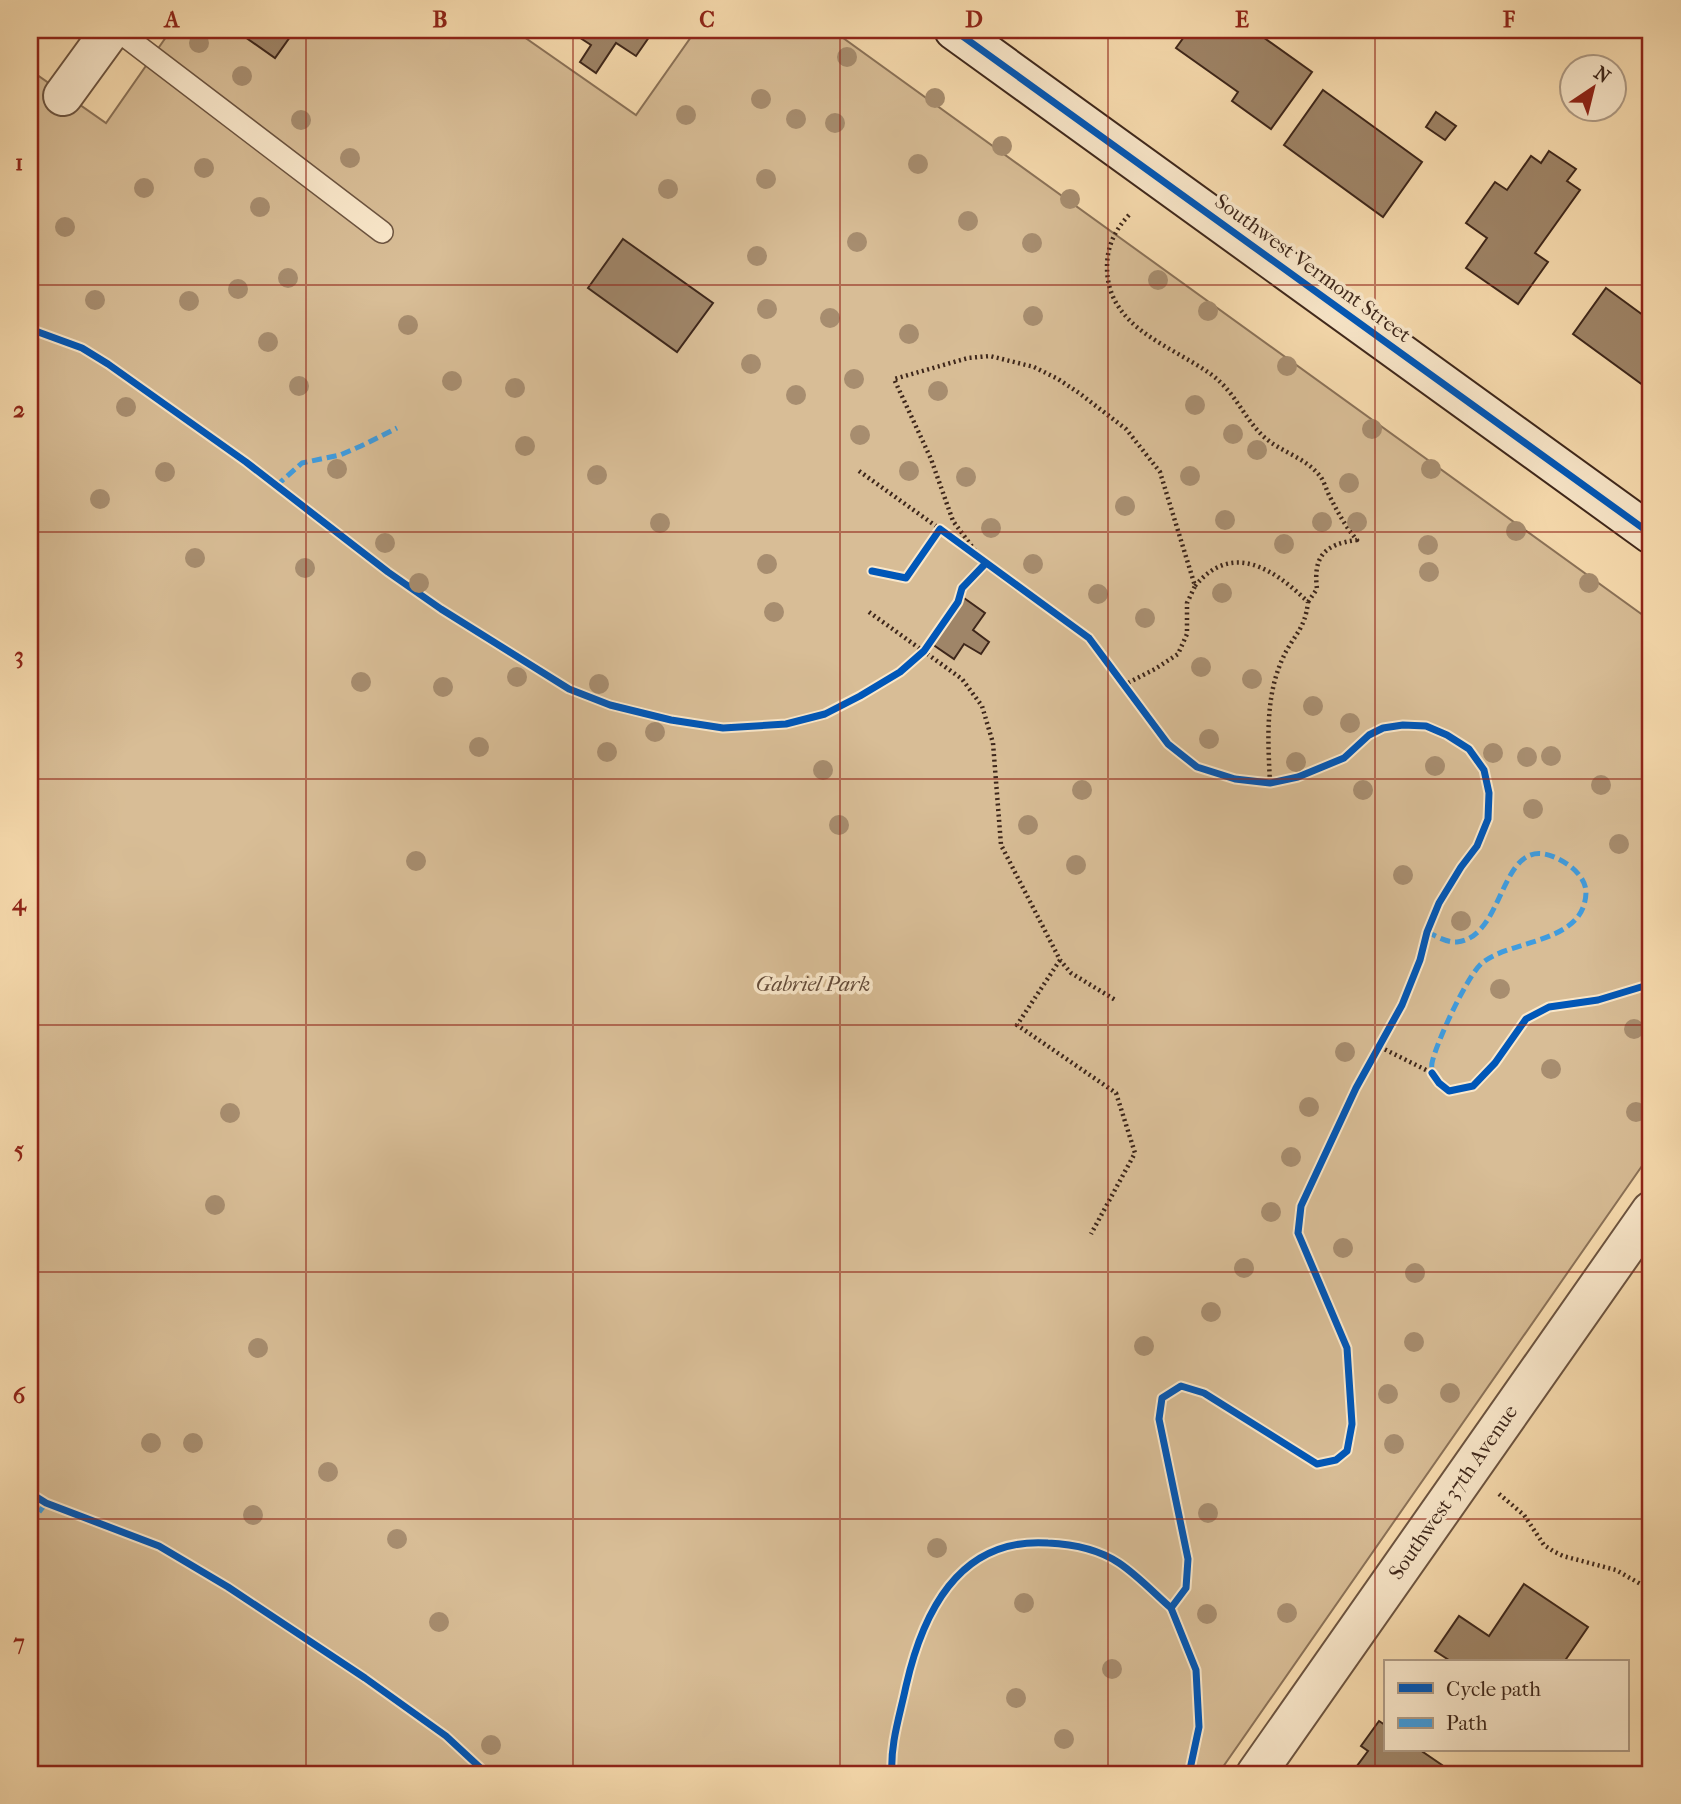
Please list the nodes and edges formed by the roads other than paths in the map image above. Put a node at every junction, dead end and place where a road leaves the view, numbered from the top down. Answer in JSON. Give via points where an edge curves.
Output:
{"nodes":[{"id":1,"x":111,"y":30,"type":"edge"},
{"id":2,"x":117,"y":30,"type":"edge"},
{"id":3,"x":954,"y":30,"type":"edge"},
{"id":4,"x":63,"y":96,"type":"dead end"},
{"id":5,"x":382,"y":232,"type":"dead end"},
{"id":6,"x":1651,"y":534,"type":"edge"},
{"id":7,"x":1651,"y":1211,"type":"edge"},
{"id":8,"x":1256,"y":1774,"type":"edge"}],
"edges":[{"from":1,"to":4,"type":"main road"},
{"from":2,"to":5,"type":"lane"},
{"from":3,"to":6,"type":"main road","name":"Southwest Vermont Street"},
{"from":7,"to":8,"type":"main road","name":"Southwest 37th Avenue"}]}
